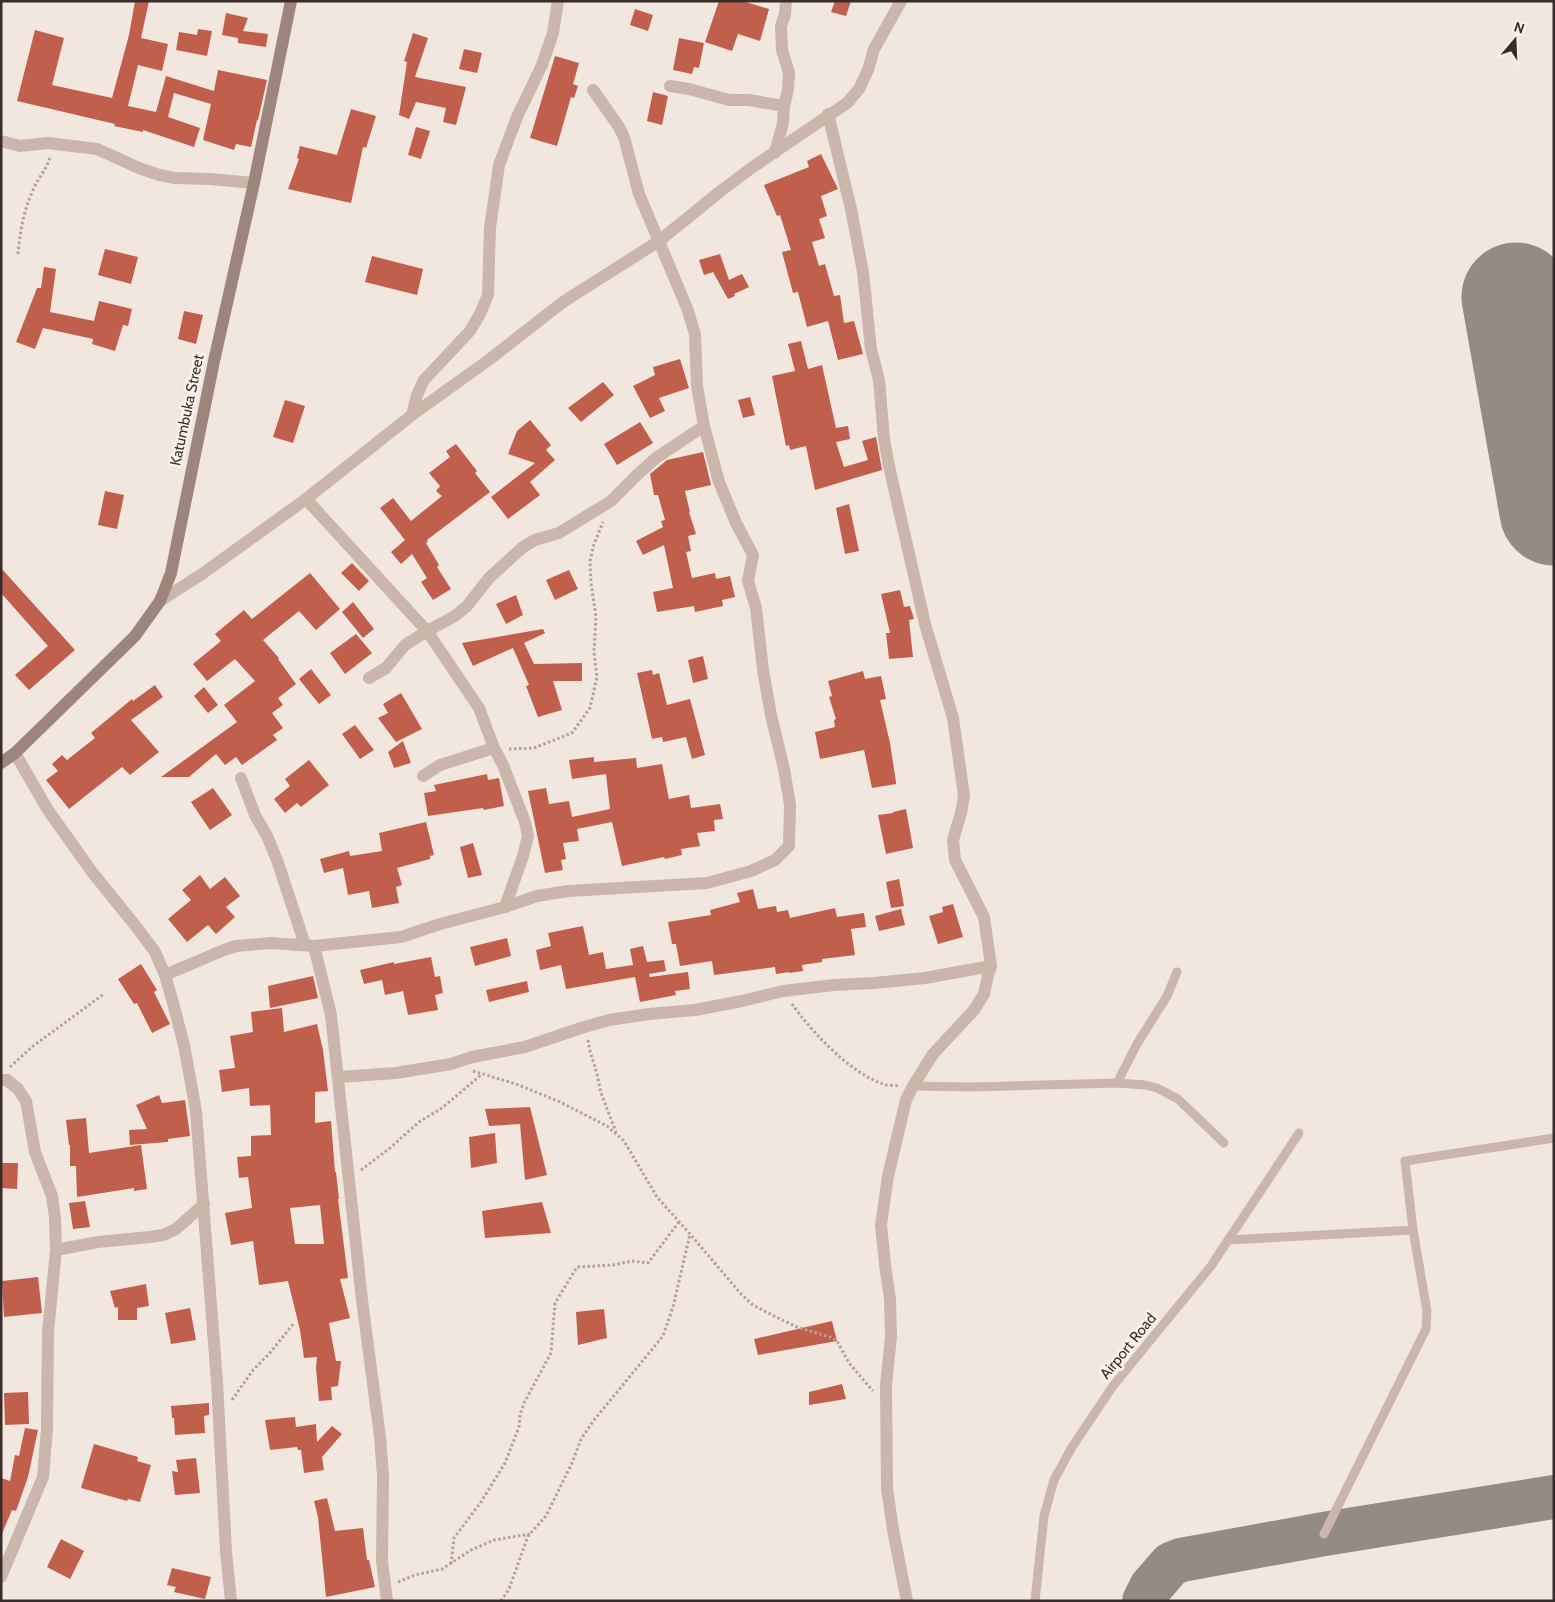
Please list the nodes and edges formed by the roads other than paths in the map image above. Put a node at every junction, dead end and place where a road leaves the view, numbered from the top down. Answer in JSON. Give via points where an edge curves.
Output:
{"nodes":[{"id":1,"x":291,"y":1,"type":"edge"},
{"id":2,"x":558,"y":1,"type":"edge"},
{"id":3,"x":786,"y":1,"type":"edge"},
{"id":4,"x":901,"y":1,"type":"edge"},
{"id":5,"x":670,"y":86,"type":"dead end"},
{"id":6,"x":593,"y":90,"type":"dead end"},
{"id":7,"x":784,"y":106,"type":"junction"},
{"id":8,"x":828,"y":114,"type":"junction"},
{"id":9,"x":1,"y":141,"type":"edge"},
{"id":10,"x":775,"y":153,"type":"junction"},
{"id":11,"x":254,"y":183,"type":"junction"},
{"id":12,"x":659,"y":241,"type":"junction"},
{"id":13,"x":412,"y":414,"type":"junction"},
{"id":14,"x":704,"y":426,"type":"junction"},
{"id":15,"x":306,"y":499,"type":"junction"},
{"id":16,"x":160,"y":601,"type":"junction"},
{"id":17,"x":427,"y":631,"type":"junction"},
{"id":18,"x":369,"y":678,"type":"dead end"},
{"id":19,"x":494,"y":748,"type":"junction"},
{"id":20,"x":15,"y":753,"type":"junction"},
{"id":21,"x":1,"y":763,"type":"edge"},
{"id":22,"x":423,"y":776,"type":"dead end"},
{"id":23,"x":241,"y":778,"type":"dead end"},
{"id":24,"x":505,"y":907,"type":"junction"},
{"id":25,"x":310,"y":946,"type":"junction"},
{"id":26,"x":991,"y":966,"type":"junction"},
{"id":27,"x":1177,"y":972,"type":"dead end"},
{"id":28,"x":165,"y":975,"type":"junction"},
{"id":29,"x":338,"y":1077,"type":"junction"},
{"id":30,"x":1,"y":1080,"type":"edge"},
{"id":31,"x":1118,"y":1083,"type":"junction"},
{"id":32,"x":913,"y":1086,"type":"junction"},
{"id":33,"x":1299,"y":1133,"type":"dead end"},
{"id":34,"x":1554,"y":1138,"type":"edge"},
{"id":35,"x":1224,"y":1143,"type":"dead end"},
{"id":36,"x":204,"y":1204,"type":"junction"},
{"id":37,"x":1413,"y":1230,"type":"junction"},
{"id":38,"x":1228,"y":1240,"type":"junction"},
{"id":39,"x":56,"y":1250,"type":"junction"},
{"id":40,"x":1324,"y":1534,"type":"dead end"},
{"id":41,"x":1,"y":1577,"type":"edge"},
{"id":42,"x":231,"y":1601,"type":"edge"},
{"id":43,"x":387,"y":1601,"type":"edge"},
{"id":44,"x":907,"y":1601,"type":"edge"},
{"id":45,"x":1035,"y":1601,"type":"edge"}],
"edges":[{"from":1,"to":11,"type":"main road","name":"Katumbuka Street"},
{"from":2,"to":13,"type":"street","via":[[542,65],[499,165],[490,228],[488,294],[470,331],[424,380]]},
{"from":3,"to":7,"type":"street","via":[[781,26],[782,50],[789,73]]},
{"from":4,"to":8,"type":"street","via":[[874,49],[858,89]]},
{"from":5,"to":7,"type":"street","via":[[729,100]]},
{"from":6,"to":12,"type":"street","via":[[624,136],[639,194]]},
{"from":7,"to":10,"type":"street"},
{"from":8,"to":10,"type":"street"},
{"from":8,"to":26,"type":"street","via":[[863,272],[889,466],[926,624],[953,718],[964,796],[953,840],[955,860],[984,917]]},
{"from":9,"to":11,"type":"street","via":[[20,146],[48,143],[97,149],[160,175]]},
{"from":10,"to":12,"type":"street","via":[[722,190]]},
{"from":11,"to":16,"type":"main road","name":"Katumbuka Street","via":[[171,573]]},
{"from":12,"to":13,"type":"street","via":[[562,302],[490,359]]},
{"from":12,"to":14,"type":"street","via":[[695,334],[697,386]]},
{"from":13,"to":15,"type":"street"},
{"from":14,"to":17,"type":"street","via":[[656,458],[611,501],[559,533],[523,547],[455,616]]},
{"from":14,"to":24,"type":"street","via":[[719,482],[753,555],[748,581],[756,608],[763,670],[790,805],[789,846],[767,864],[707,883],[568,890]]},
{"from":15,"to":16,"type":"street"},
{"from":15,"to":17,"type":"street"},
{"from":16,"to":20,"type":"main road","name":"Katumbuka Street","via":[[135,636]]},
{"from":17,"to":18,"type":"street","via":[[406,645],[386,668]]},
{"from":17,"to":19,"type":"street","via":[[479,708]]},
{"from":19,"to":22,"type":"street","via":[[440,765]]},
{"from":19,"to":24,"type":"street","via":[[528,836]]},
{"from":20,"to":21,"type":"main road","name":"Katumbuka Street"},
{"from":20,"to":28,"type":"street","via":[[48,810],[155,952]]},
{"from":23,"to":25,"type":"street","via":[[255,816],[278,860]]},
{"from":24,"to":25,"type":"street","via":[[401,937]]},
{"from":25,"to":28,"type":"street","via":[[270,943],[236,946]]},
{"from":25,"to":29,"type":"street","via":[[331,1015]]},
{"from":26,"to":29,"type":"street","via":[[925,978],[783,991],[714,1007],[609,1020],[525,1046],[451,1064],[396,1074]]},
{"from":26,"to":32,"type":"street","via":[[984,994],[974,1010],[934,1054]]},
{"from":27,"to":31,"type":"lane"},
{"from":28,"to":36,"type":"street","via":[[184,1045],[196,1111]]},
{"from":29,"to":43,"type":"street","via":[[380,1437],[382,1561]]},
{"from":30,"to":39,"type":"street","via":[[7,1080],[18,1089],[26,1102],[36,1152],[52,1196]]},
{"from":31,"to":32,"type":"lane"},
{"from":31,"to":35,"type":"lane","via":[[1146,1085],[1178,1099]]},
{"from":32,"to":44,"type":"street","via":[[906,1100],[888,1176],[881,1225],[891,1337],[886,1385],[887,1488]]},
{"from":33,"to":38,"type":"lane","name":"Airport Road"},
{"from":34,"to":37,"type":"lane","via":[[1405,1161]]},
{"from":36,"to":39,"type":"street","via":[[176,1229],[163,1235]]},
{"from":36,"to":42,"type":"street"},
{"from":37,"to":38,"type":"lane"},
{"from":37,"to":40,"type":"lane","via":[[1428,1310],[1426,1329]]},
{"from":38,"to":45,"type":"lane","name":"Airport Road","via":[[1112,1386],[1054,1480],[1044,1516]]},
{"from":39,"to":41,"type":"street","via":[[48,1332],[43,1477]]}]}
